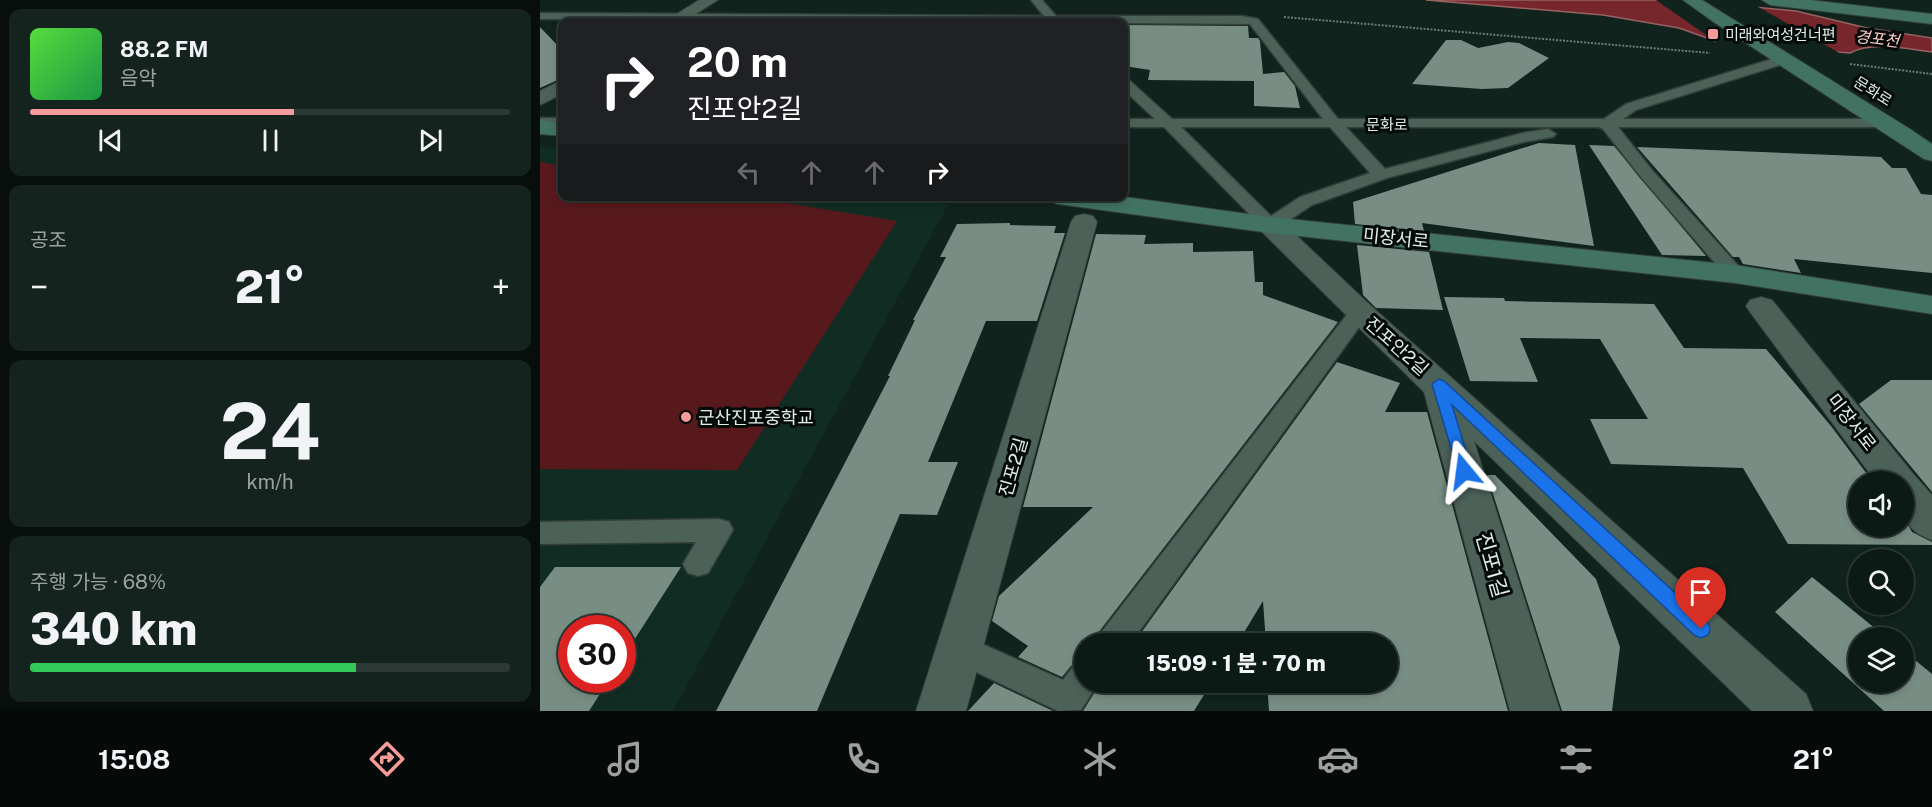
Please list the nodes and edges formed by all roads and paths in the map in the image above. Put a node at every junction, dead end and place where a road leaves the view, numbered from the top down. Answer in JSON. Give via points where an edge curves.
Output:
{"nodes":[{"id":1,"x":710,"y":0,"type":"edge"},
{"id":2,"x":1036,"y":0,"type":"edge"},
{"id":3,"x":1690,"y":0,"type":"edge"},
{"id":4,"x":1770,"y":0,"type":"edge"},
{"id":5,"x":873,"y":6,"type":"dead end"},
{"id":6,"x":1185,"y":9,"type":"dead end"},
{"id":7,"x":540,"y":16,"type":"edge"},
{"id":8,"x":859,"y":17,"type":"junction"},
{"id":9,"x":1284,"y":17,"type":"dead end"},
{"id":10,"x":608,"y":18,"type":"edge"},
{"id":11,"x":679,"y":18,"type":"edge"},
{"id":12,"x":798,"y":18,"type":"edge"},
{"id":13,"x":908,"y":18,"type":"edge"},
{"id":14,"x":1052,"y":18,"type":"edge"},
{"id":15,"x":1169,"y":19,"type":"junction"},
{"id":16,"x":1932,"y":19,"type":"edge"},
{"id":17,"x":1128,"y":20,"type":"edge"},
{"id":18,"x":1714,"y":54,"type":"dead end"},
{"id":19,"x":1775,"y":56,"type":"junction"},
{"id":20,"x":1851,"y":64,"type":"dead end"},
{"id":21,"x":1932,"y":74,"type":"edge"},
{"id":22,"x":1128,"y":87,"type":"edge"},
{"id":23,"x":558,"y":88,"type":"edge"},
{"id":24,"x":540,"y":99,"type":"edge"},
{"id":25,"x":540,"y":122,"type":"edge"},
{"id":26,"x":558,"y":122,"type":"edge"},
{"id":27,"x":1128,"y":123,"type":"edge"},
{"id":28,"x":1168,"y":123,"type":"junction"},
{"id":29,"x":1887,"y":123,"type":"junction"},
{"id":30,"x":1335,"y":124,"type":"junction"},
{"id":31,"x":1607,"y":124,"type":"junction"},
{"id":32,"x":540,"y":127,"type":"edge"},
{"id":33,"x":558,"y":129,"type":"edge"},
{"id":34,"x":1932,"y":154,"type":"edge"},
{"id":35,"x":1381,"y":175,"type":"junction"},
{"id":36,"x":1071,"y":209,"type":"edge"},
{"id":37,"x":1270,"y":225,"type":"junction"},
{"id":38,"x":1735,"y":274,"type":"junction"},
{"id":39,"x":1932,"y":305,"type":"edge"},
{"id":40,"x":1761,"y":306,"type":"dead end"},
{"id":41,"x":1359,"y":312,"type":"junction"},
{"id":42,"x":1439,"y":384,"type":"junction"},
{"id":43,"x":1889,"y":471,"type":"edge"},
{"id":44,"x":1914,"y":501,"type":"edge"},
{"id":45,"x":1932,"y":524,"type":"edge"},
{"id":46,"x":540,"y":533,"type":"edge"},
{"id":47,"x":698,"y":564,"type":"dead end"},
{"id":48,"x":1119,"y":633,"type":"edge"},
{"id":49,"x":960,"y":649,"type":"junction"},
{"id":50,"x":1074,"y":692,"type":"edge"},
{"id":51,"x":941,"y":711,"type":"edge"},
{"id":52,"x":1535,"y":711,"type":"edge"},
{"id":53,"x":1788,"y":711,"type":"edge"}],
"edges":[{"from":1,"to":11,"type":"street"},
{"from":2,"to":14,"type":"lane"},
{"from":3,"to":19,"type":"street","name":"문화로"},
{"from":4,"to":16,"type":"street"},
{"from":5,"to":8,"type":"lane"},
{"from":6,"to":15,"type":"lane"},
{"from":7,"to":10,"type":"lane"},
{"from":8,"to":12,"type":"lane"},
{"from":8,"to":13,"type":"lane"},
{"from":9,"to":18,"type":"path"},
{"from":15,"to":17,"type":"lane"},
{"from":15,"to":30,"type":"lane","via":[[1254,21]]},
{"from":19,"to":29,"type":"street","name":"문화로"},
{"from":19,"to":31,"type":"lane","via":[[1631,107]]},
{"from":20,"to":21,"type":"path"},
{"from":22,"to":28,"type":"lane"},
{"from":23,"to":24,"type":"street"},
{"from":25,"to":26,"type":"lane"},
{"from":27,"to":28,"type":"lane","name":"문화로"},
{"from":28,"to":30,"type":"lane","name":"문화로"},
{"from":28,"to":37,"type":"lane"},
{"from":29,"to":31,"type":"lane","name":"문화로"},
{"from":29,"to":34,"type":"street","name":"문화로"},
{"from":30,"to":31,"type":"lane","name":"문화로"},
{"from":30,"to":35,"type":"lane"},
{"from":31,"to":35,"type":"lane","via":[[1523,138]]},
{"from":31,"to":38,"type":"lane"},
{"from":32,"to":33,"type":"street"},
{"from":35,"to":37,"type":"lane","via":[[1306,201]]},
{"from":36,"to":37,"type":"street","name":"미장서로"},
{"from":36,"to":49,"type":"street","name":"진포2길"},
{"from":37,"to":38,"type":"street","name":"미장서로"},
{"from":37,"to":41,"type":"street","name":"진포안2길"},
{"from":38,"to":39,"type":"street","name":"미장서로"},
{"from":40,"to":43,"type":"street","name":"미장서로"},
{"from":41,"to":42,"type":"street","name":"진포안2길"},
{"from":41,"to":48,"type":"lane"},
{"from":42,"to":52,"type":"street","name":"진포1길"},
{"from":42,"to":53,"type":"street","name":"진포안2길"},
{"from":44,"to":45,"type":"street"},
{"from":46,"to":47,"type":"lane","via":[[718,530]]},
{"from":49,"to":50,"type":"lane","via":[[1069,699]]},
{"from":49,"to":51,"type":"street","name":"진포2길"}]}
